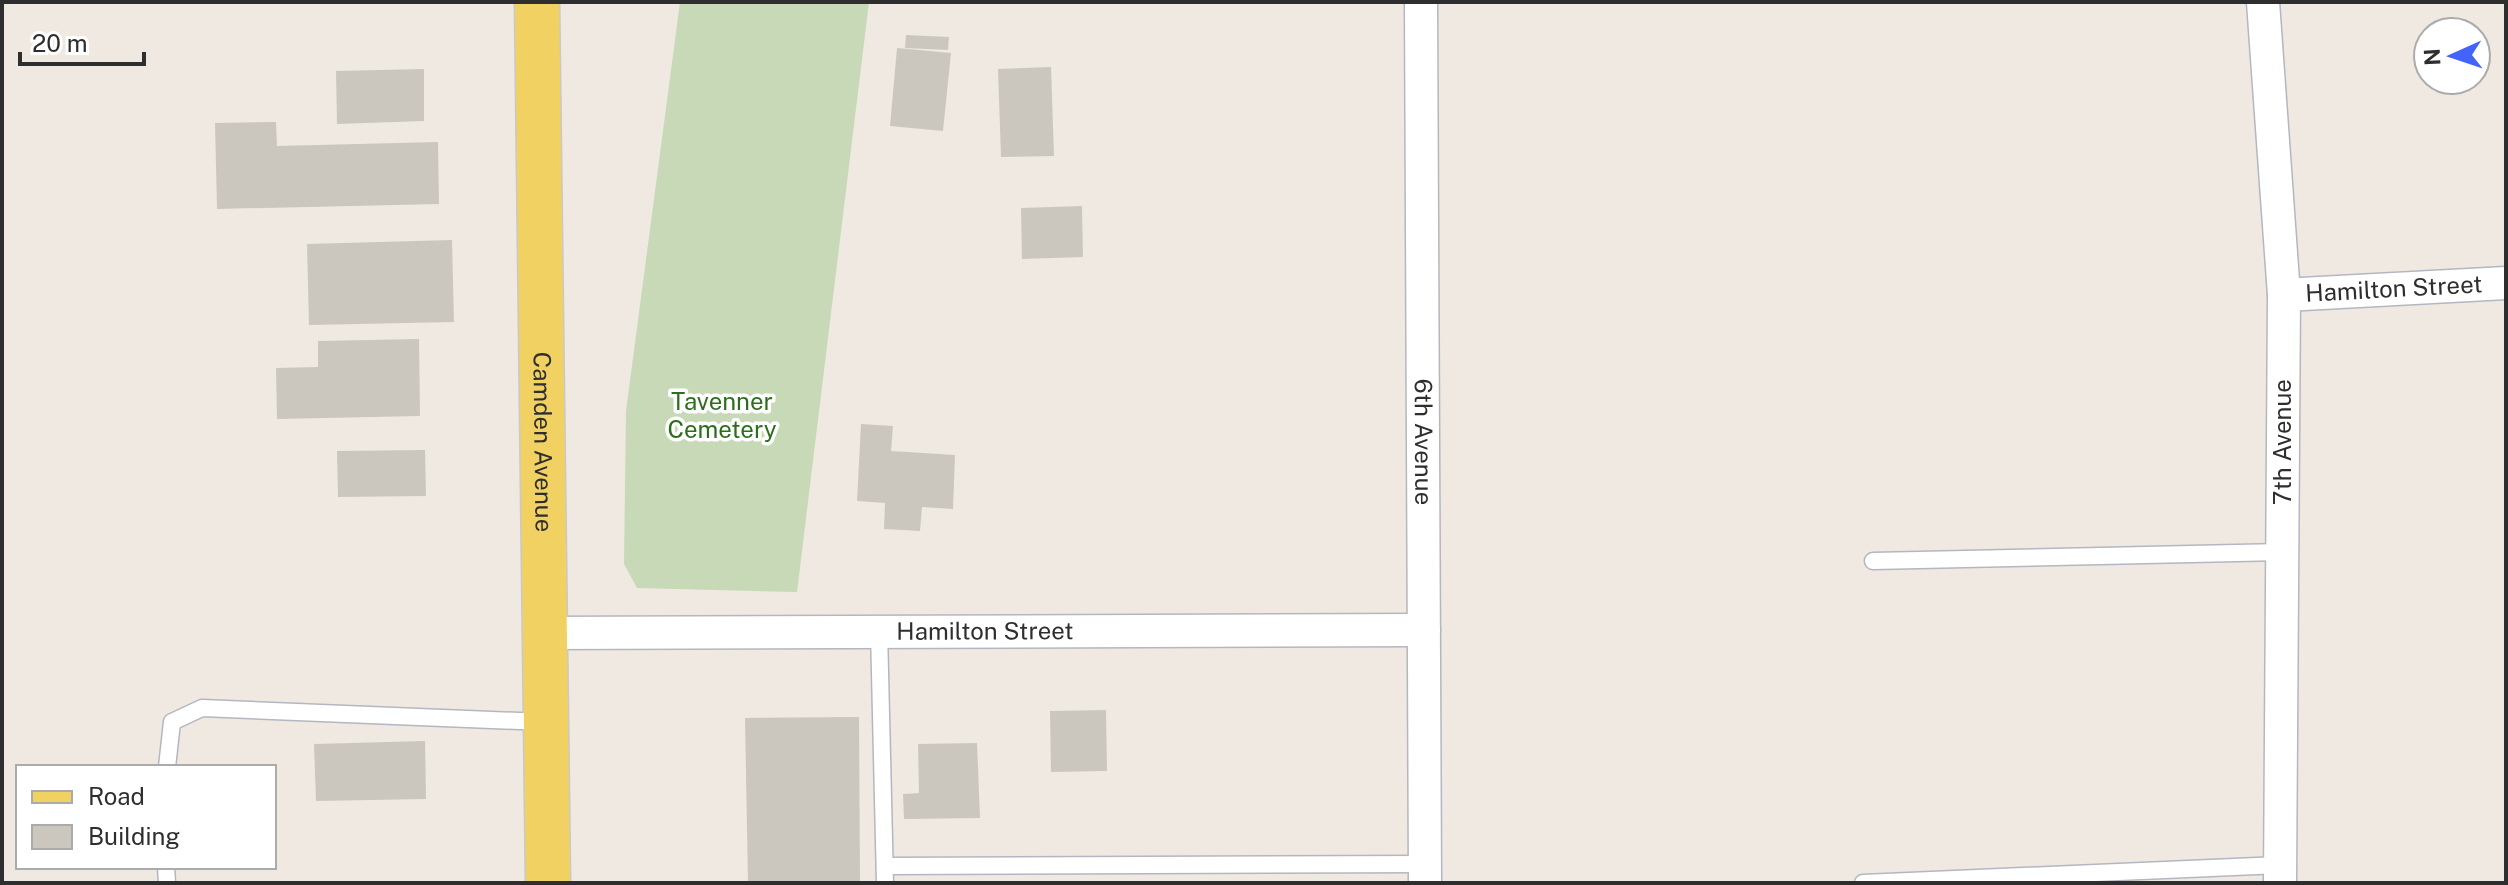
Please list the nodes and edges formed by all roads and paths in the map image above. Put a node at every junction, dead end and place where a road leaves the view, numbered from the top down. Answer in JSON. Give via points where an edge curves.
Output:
{"nodes":[{"id":1,"x":537,"y":2,"type":"edge"},
{"id":2,"x":1421,"y":2,"type":"edge"},
{"id":3,"x":2263,"y":2,"type":"edge"},
{"id":4,"x":2506,"y":283,"type":"edge"},
{"id":5,"x":2284,"y":295,"type":"junction"},
{"id":6,"x":2282,"y":552,"type":"junction"},
{"id":7,"x":1873,"y":561,"type":"dead end"},
{"id":8,"x":879,"y":630,"type":"junction"},
{"id":9,"x":1424,"y":630,"type":"junction"},
{"id":10,"x":547,"y":633,"type":"junction"},
{"id":11,"x":549,"y":722,"type":"junction"},
{"id":12,"x":167,"y":765,"type":"edge"},
{"id":13,"x":1425,"y":873,"type":"edge"},
{"id":14,"x":885,"y":874,"type":"edge"},
{"id":15,"x":2280,"y":874,"type":"edge"},
{"id":16,"x":548,"y":883,"type":"edge"},
{"id":17,"x":1863,"y":883,"type":"edge"}],
"edges":[{"from":1,"to":10,"type":"main road","name":"Camden Avenue"},
{"from":2,"to":9,"type":"street","name":"6th Avenue"},
{"from":3,"to":5,"type":"street","name":"7th Avenue"},
{"from":4,"to":5,"type":"street","name":"Hamilton Street"},
{"from":5,"to":6,"type":"street","name":"7th Avenue"},
{"from":6,"to":7,"type":"lane"},
{"from":6,"to":15,"type":"street","name":"7th Avenue"},
{"from":8,"to":9,"type":"street","name":"Hamilton Street"},
{"from":8,"to":10,"type":"street","name":"Hamilton Street"},
{"from":8,"to":14,"type":"lane"},
{"from":9,"to":13,"type":"street","name":"6th Avenue"},
{"from":10,"to":11,"type":"main road","name":"Camden Avenue"},
{"from":11,"to":12,"type":"lane","via":[[202,708],[172,722]]},
{"from":11,"to":16,"type":"main road","name":"Camden Avenue"},
{"from":13,"to":14,"type":"lane"},
{"from":15,"to":17,"type":"lane"}]}
